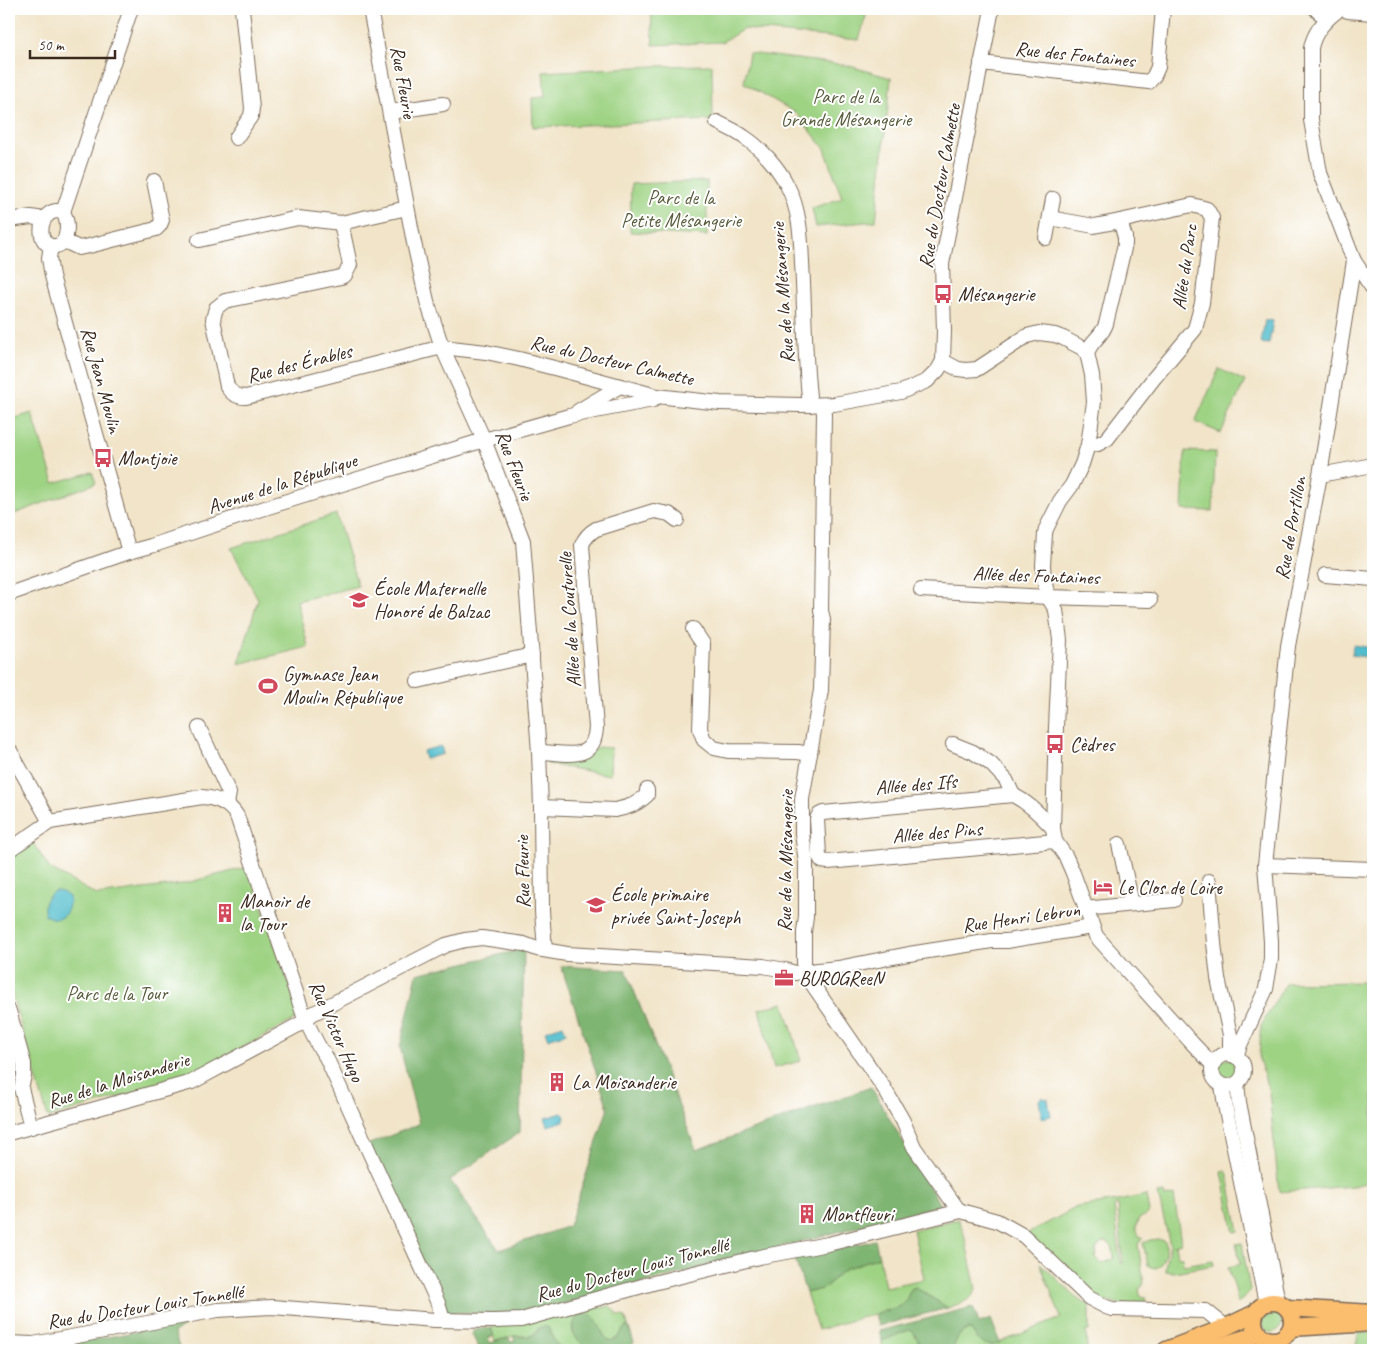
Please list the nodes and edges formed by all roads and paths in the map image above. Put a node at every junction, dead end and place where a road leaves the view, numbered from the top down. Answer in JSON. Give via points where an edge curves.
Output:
{"nodes":[{"id":1,"x":131,"y":9,"type":"edge"},
{"id":2,"x":242,"y":9,"type":"edge"},
{"id":3,"x":370,"y":9,"type":"edge"},
{"id":4,"x":992,"y":9,"type":"edge"},
{"id":5,"x":1163,"y":9,"type":"edge"},
{"id":6,"x":1316,"y":9,"type":"edge"},
{"id":7,"x":1338,"y":11,"type":"edge"},
{"id":8,"x":1373,"y":13,"type":"edge"},
{"id":9,"x":982,"y":63,"type":"junction"},
{"id":10,"x":443,"y":104,"type":"dead end"},
{"id":11,"x":390,"y":112,"type":"junction"},
{"id":12,"x":717,"y":122,"type":"dead end"},
{"id":13,"x":236,"y":138,"type":"dead end"},
{"id":14,"x":154,"y":181,"type":"dead end"},
{"id":15,"x":1053,"y":199,"type":"dead end"},
{"id":16,"x":407,"y":208,"type":"junction"},
{"id":17,"x":63,"y":212,"type":"junction"},
{"id":18,"x":1050,"y":218,"type":"junction"},
{"id":19,"x":43,"y":219,"type":"junction"},
{"id":20,"x":9,"y":220,"type":"edge"},
{"id":21,"x":1120,"y":222,"type":"junction"},
{"id":22,"x":341,"y":223,"type":"junction"},
{"id":23,"x":1046,"y":238,"type":"dead end"},
{"id":24,"x":198,"y":240,"type":"dead end"},
{"id":25,"x":58,"y":244,"type":"junction"},
{"id":26,"x":1354,"y":261,"type":"junction"},
{"id":27,"x":1373,"y":288,"type":"edge"},
{"id":28,"x":442,"y":347,"type":"junction"},
{"id":29,"x":1087,"y":353,"type":"junction"},
{"id":30,"x":943,"y":361,"type":"junction"},
{"id":31,"x":620,"y":386,"type":"junction"},
{"id":32,"x":657,"y":396,"type":"junction"},
{"id":33,"x":817,"y":405,"type":"junction"},
{"id":34,"x":569,"y":416,"type":"junction"},
{"id":35,"x":484,"y":440,"type":"junction"},
{"id":36,"x":1088,"y":445,"type":"junction"},
{"id":37,"x":1373,"y":465,"type":"edge"},
{"id":38,"x":1320,"y":475,"type":"junction"},
{"id":39,"x":677,"y":520,"type":"dead end"},
{"id":40,"x":129,"y":552,"type":"junction"},
{"id":41,"x":1325,"y":576,"type":"dead end"},
{"id":42,"x":1373,"y":579,"type":"edge"},
{"id":43,"x":921,"y":590,"type":"dead end"},
{"id":44,"x":9,"y":594,"type":"edge"},
{"id":45,"x":1048,"y":597,"type":"junction"},
{"id":46,"x":1150,"y":600,"type":"dead end"},
{"id":47,"x":693,"y":629,"type":"dead end"},
{"id":48,"x":532,"y":655,"type":"junction"},
{"id":49,"x":418,"y":681,"type":"dead end"},
{"id":50,"x":199,"y":728,"type":"dead end"},
{"id":51,"x":953,"y":744,"type":"dead end"},
{"id":52,"x":9,"y":749,"type":"edge"},
{"id":53,"x":539,"y":752,"type":"junction"},
{"id":54,"x":810,"y":754,"type":"junction"},
{"id":55,"x":648,"y":790,"type":"dead end"},
{"id":56,"x":1013,"y":795,"type":"junction"},
{"id":57,"x":227,"y":804,"type":"junction"},
{"id":58,"x":542,"y":807,"type":"junction"},
{"id":59,"x":50,"y":822,"type":"junction"},
{"id":60,"x":1054,"y":834,"type":"junction"},
{"id":61,"x":1120,"y":844,"type":"dead end"},
{"id":62,"x":9,"y":850,"type":"edge"},
{"id":63,"x":822,"y":861,"type":"joint"},
{"id":64,"x":1265,"y":864,"type":"junction"},
{"id":65,"x":1373,"y":870,"type":"edge"},
{"id":66,"x":1209,"y":881,"type":"dead end"},
{"id":67,"x":1174,"y":900,"type":"dead end"},
{"id":68,"x":1132,"y":904,"type":"junction"},
{"id":69,"x":1086,"y":909,"type":"junction"},
{"id":70,"x":1092,"y":927,"type":"junction"},
{"id":71,"x":545,"y":950,"type":"junction"},
{"id":72,"x":804,"y":972,"type":"junction"},
{"id":73,"x":9,"y":1011,"type":"edge"},
{"id":74,"x":305,"y":1019,"type":"junction"},
{"id":75,"x":1233,"y":1056,"type":"junction"},
{"id":76,"x":1213,"y":1065,"type":"junction"},
{"id":77,"x":1237,"y":1083,"type":"junction"},
{"id":78,"x":1222,"y":1085,"type":"junction"},
{"id":79,"x":32,"y":1127,"type":"junction"},
{"id":80,"x":9,"y":1133,"type":"edge"},
{"id":81,"x":961,"y":1211,"type":"junction"},
{"id":82,"x":1272,"y":1307,"type":"junction"},
{"id":83,"x":1373,"y":1313,"type":"edge"},
{"id":84,"x":443,"y":1320,"type":"junction"},
{"id":85,"x":1373,"y":1323,"type":"edge"},
{"id":86,"x":1226,"y":1327,"type":"junction"},
{"id":87,"x":1290,"y":1328,"type":"junction"},
{"id":88,"x":1259,"y":1334,"type":"junction"},
{"id":89,"x":9,"y":1343,"type":"edge"},
{"id":90,"x":1166,"y":1350,"type":"edge"},
{"id":91,"x":1206,"y":1350,"type":"edge"}],
"edges":[{"from":1,"to":17,"type":"street"},
{"from":2,"to":13,"type":"street","via":[[252,108],[251,116]]},
{"from":3,"to":11,"type":"street","name":"Rue Fleurie"},
{"from":4,"to":9,"type":"street","name":"Rue du Docteur Calmette"},
{"from":5,"to":9,"type":"street","name":"Rue des Fontaines","via":[[1158,67],[1149,82]]},
{"from":6,"to":7,"type":"street","via":[[1324,16]]},
{"from":7,"to":8,"type":"street"},
{"from":7,"to":26,"type":"street","via":[[1318,29],[1312,41],[1311,120],[1320,173]]},
{"from":9,"to":30,"type":"street","name":"Rue du Docteur Calmette","via":[[942,264]]},
{"from":10,"to":11,"type":"street"},
{"from":11,"to":16,"type":"street","name":"Rue Fleurie"},
{"from":12,"to":33,"type":"street","name":"Rue de la Mésangerie","via":[[746,138],[763,153],[788,185],[799,220],[801,240],[808,388]]},
{"from":14,"to":25,"type":"street","via":[[162,220],[156,229],[79,248]]},
{"from":15,"to":18,"type":"street"},
{"from":16,"to":22,"type":"street"},
{"from":16,"to":28,"type":"street","name":"Rue Fleurie","via":[[427,301]]},
{"from":17,"to":19,"type":"street","via":[[50,212]]},
{"from":17,"to":25,"type":"street","via":[[67,225]]},
{"from":18,"to":21,"type":"street","name":"Allée du Parc","via":[[1094,226]]},
{"from":18,"to":23,"type":"street"},
{"from":19,"to":20,"type":"street"},
{"from":19,"to":25,"type":"street","via":[[42,238],[46,244]]},
{"from":21,"to":29,"type":"street","via":[[1125,244],[1106,324]]},
{"from":21,"to":36,"type":"street","name":"Allée du Parc","via":[[1192,205],[1207,209],[1212,218],[1202,302],[1195,329],[1107,439]]},
{"from":22,"to":24,"type":"street","via":[[298,218]]},
{"from":22,"to":28,"type":"street","name":"Rue des Érables","via":[[350,265],[345,275],[224,301],[216,308],[213,319],[230,390],[246,397]]},
{"from":25,"to":40,"type":"street","name":"Rue Jean Moulin","via":[[49,258],[52,276]]},
{"from":26,"to":27,"type":"street"},
{"from":26,"to":38,"type":"street","name":"Rue de Portillon"},
{"from":28,"to":31,"type":"street","name":"Rue du Docteur Calmette","via":[[519,359]]},
{"from":28,"to":35,"type":"street","name":"Rue Fleurie"},
{"from":29,"to":30,"type":"street","via":[[1063,338],[1040,333],[1027,336],[976,369],[958,369]]},
{"from":29,"to":36,"type":"street","via":[[1094,402]]},
{"from":30,"to":33,"type":"street","name":"Rue du Docteur Calmette","via":[[927,381],[901,392],[853,402]]},
{"from":31,"to":32,"type":"street","name":"Rue du Docteur Calmette"},
{"from":31,"to":34,"type":"street","name":"Avenue de la République"},
{"from":32,"to":33,"type":"street","name":"Rue du Docteur Calmette","via":[[720,403]]},
{"from":32,"to":34,"type":"street","name":"Avenue de la République","via":[[653,400]]},
{"from":33,"to":54,"type":"street","name":"Rue de la Mésangerie","via":[[824,414],[820,611],[823,619],[822,684]]},
{"from":34,"to":35,"type":"street","name":"Avenue de la République"},
{"from":35,"to":40,"type":"street","name":"Avenue de la République"},
{"from":35,"to":48,"type":"street","name":"Rue Fleurie","via":[[523,541]]},
{"from":36,"to":45,"type":"street","via":[[1072,485],[1046,529],[1043,565]]},
{"from":37,"to":38,"type":"street"},
{"from":38,"to":64,"type":"street","name":"Rue de Portillon","via":[[1288,646]]},
{"from":39,"to":53,"type":"street","name":"Allée de la Couturelle","via":[[669,514],[654,511],[596,529],[584,539],[595,737],[591,746],[581,754]]},
{"from":40,"to":44,"type":"street","name":"Avenue de la République"},
{"from":41,"to":42,"type":"street"},
{"from":43,"to":45,"type":"street","name":"Allée des Fontaines"},
{"from":45,"to":46,"type":"street","name":"Allée des Fontaines"},
{"from":45,"to":60,"type":"street","via":[[1056,610],[1060,640]]},
{"from":47,"to":54,"type":"street","via":[[703,644],[700,729],[704,740],[714,748],[728,751]]},
{"from":48,"to":49,"type":"street"},
{"from":48,"to":53,"type":"street","name":"Rue Fleurie"},
{"from":50,"to":57,"type":"street","via":[[229,793]]},
{"from":51,"to":56,"type":"street","via":[[974,752],[991,764],[1006,780]]},
{"from":52,"to":59,"type":"street"},
{"from":53,"to":58,"type":"street","name":"Rue Fleurie"},
{"from":54,"to":72,"type":"street","name":"Rue de la Mésangerie","via":[[802,808],[806,862]]},
{"from":55,"to":58,"type":"street","via":[[647,796],[637,804],[615,810]]},
{"from":56,"to":60,"type":"street","via":[[1036,810]]},
{"from":56,"to":63,"type":"street","name":"Allée des Ifs","via":[[823,813],[817,819]]},
{"from":57,"to":59,"type":"street","via":[[202,797]]},
{"from":57,"to":74,"type":"street","name":"Rue Victor Hugo","via":[[237,816]]},
{"from":58,"to":71,"type":"street","name":"Rue Fleurie"},
{"from":59,"to":62,"type":"street"},
{"from":60,"to":63,"type":"street","name":"Allée des Pins"},
{"from":60,"to":69,"type":"street"},
{"from":61,"to":68,"type":"street"},
{"from":64,"to":65,"type":"street"},
{"from":64,"to":75,"type":"street","name":"Rue de Portillon","via":[[1271,942],[1268,979]]},
{"from":66,"to":75,"type":"street","via":[[1218,978]]},
{"from":67,"to":68,"type":"street"},
{"from":68,"to":69,"type":"street"},
{"from":69,"to":70,"type":"street"},
{"from":70,"to":72,"type":"street","name":"Rue Henri Lebrun"},
{"from":70,"to":76,"type":"street","name":"Rue Henri Lebrun","via":[[1096,936]]},
{"from":71,"to":72,"type":"street","name":"Rue de la Moisanderie","via":[[763,966]]},
{"from":71,"to":74,"type":"street","name":"Rue de la Moisanderie","via":[[482,938],[446,945]]},
{"from":72,"to":81,"type":"street","via":[[884,1088],[914,1147]]},
{"from":73,"to":79,"type":"street","via":[[24,1064],[21,1088]]},
{"from":74,"to":79,"type":"street","name":"Rue de la Moisanderie","via":[[192,1082]]},
{"from":74,"to":84,"type":"street","name":"Rue Victor Hugo","via":[[326,1056]]},
{"from":75,"to":76,"type":"street","via":[[1218,1058]]},
{"from":75,"to":77,"type":"street","via":[[1243,1070]]},
{"from":76,"to":78,"type":"street","via":[[1212,1074]]},
{"from":77,"to":78,"type":"street"},
{"from":77,"to":82,"type":"street"},
{"from":78,"to":82,"type":"street"},
{"from":79,"to":80,"type":"street","name":"Rue de la Moisanderie"},
{"from":81,"to":84,"type":"street","name":"Rue du Docteur Louis Tonnellé","via":[[654,1283],[521,1320]]},
{"from":81,"to":86,"type":"street","name":"Rue du Docteur Louis Tonnellé","via":[[997,1221],[1024,1236],[1089,1298],[1106,1307],[1206,1312]]},
{"from":82,"to":83,"type":"main road"},
{"from":82,"to":86,"type":"main road"},
{"from":82,"to":87,"type":"main road","via":[[1292,1318]]},
{"from":82,"to":88,"type":"main road","via":[[1254,1324]]},
{"from":84,"to":89,"type":"street","name":"Rue du Docteur Louis Tonnellé","via":[[272,1307],[227,1309],[33,1344]]},
{"from":85,"to":87,"type":"main road"},
{"from":86,"to":90,"type":"main road"},
{"from":87,"to":88,"type":"main road","via":[[1276,1340]]},
{"from":88,"to":91,"type":"main road"}]}
